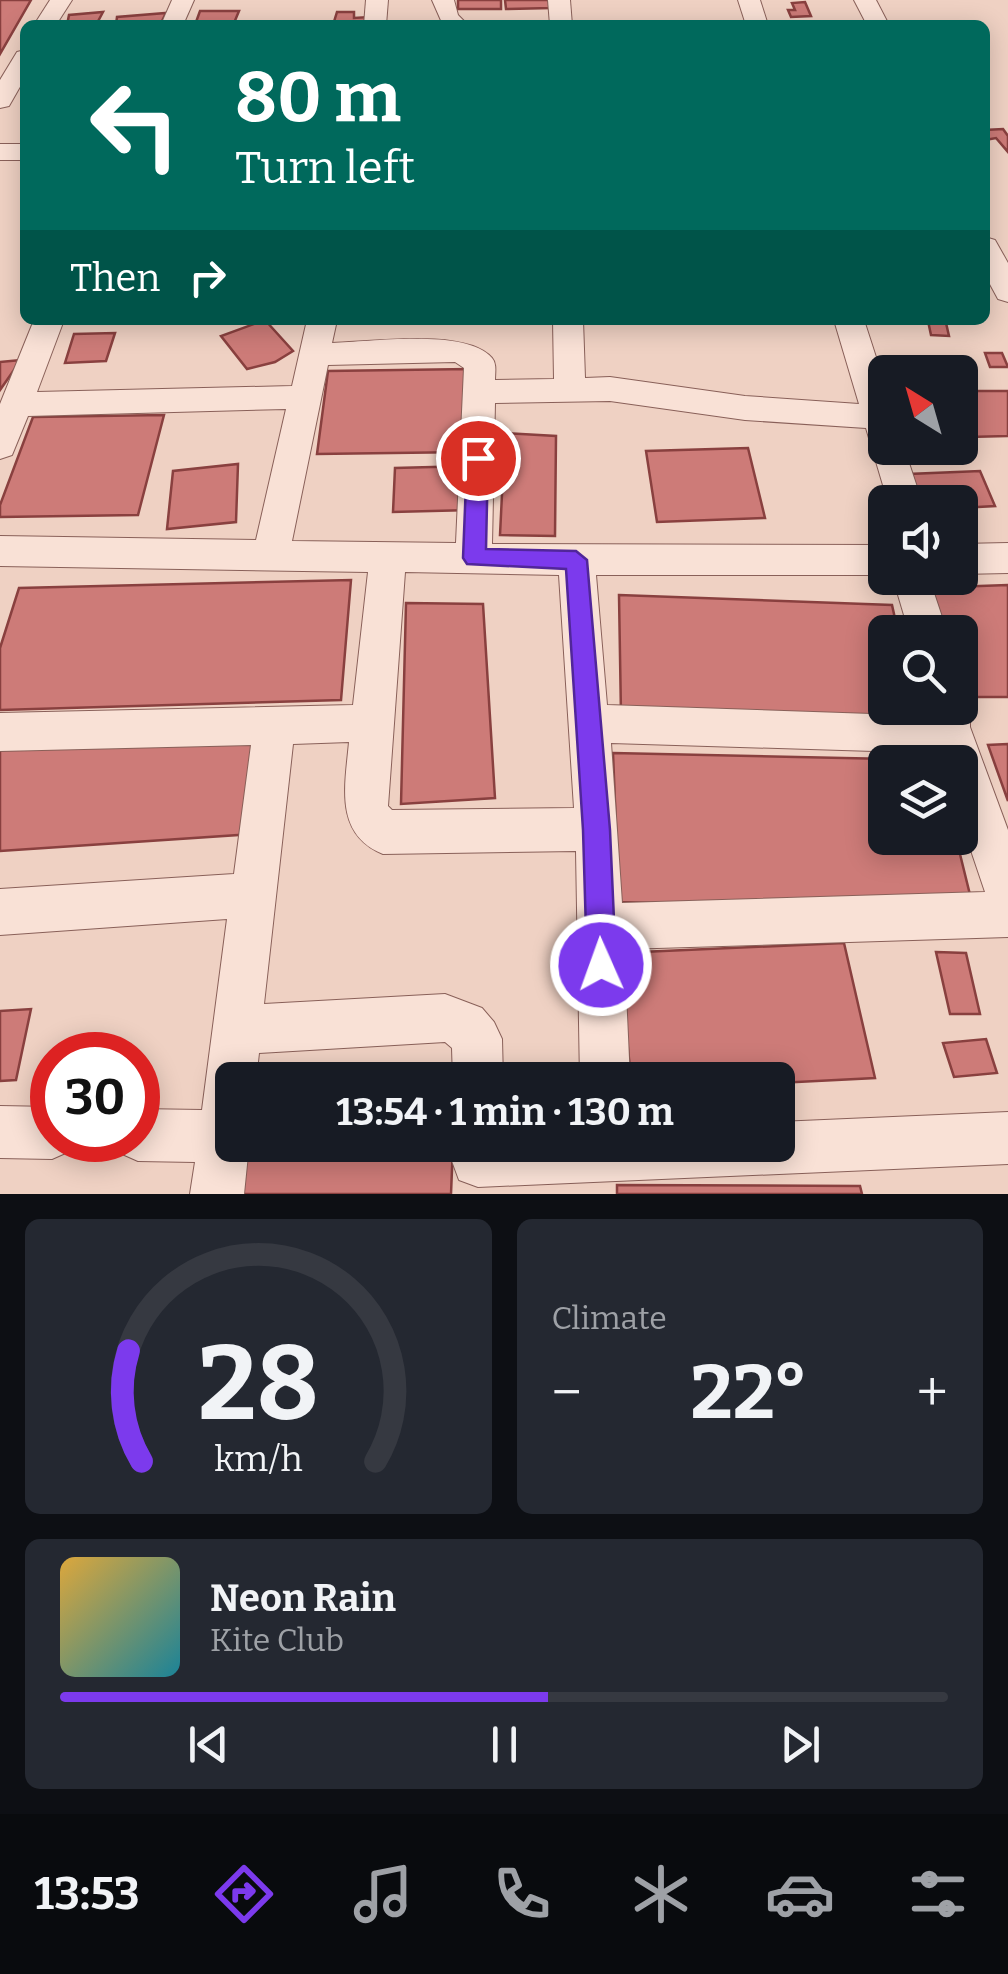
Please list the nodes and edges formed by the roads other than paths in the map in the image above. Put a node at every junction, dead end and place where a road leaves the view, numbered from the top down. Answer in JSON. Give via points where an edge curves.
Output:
{"nodes":[{"id":1,"x":13,"y":67,"type":"edge"},
{"id":2,"x":0,"y":101,"type":"edge"},
{"id":3,"x":990,"y":256,"type":"edge"},
{"id":4,"x":1008,"y":292,"type":"edge"},
{"id":5,"x":47,"y":325,"type":"edge"},
{"id":6,"x":321,"y":325,"type":"edge"},
{"id":7,"x":568,"y":325,"type":"edge"},
{"id":8,"x":851,"y":325,"type":"edge"},
{"id":9,"x":315,"y":354,"type":"junction"},
{"id":10,"x":868,"y":382,"type":"edge"},
{"id":11,"x":570,"y":390,"type":"junction"},
{"id":12,"x":480,"y":392,"type":"junction"},
{"id":13,"x":307,"y":396,"type":"junction"},
{"id":14,"x":17,"y":404,"type":"junction"},
{"id":15,"x":868,"y":431,"type":"edge"},
{"id":16,"x":0,"y":446,"type":"edge"},
{"id":17,"x":0,"y":551,"type":"edge"},
{"id":18,"x":272,"y":555,"type":"junction"},
{"id":19,"x":388,"y":556,"type":"junction"},
{"id":20,"x":474,"y":558,"type":"junction"},
{"id":21,"x":1008,"y":558,"type":"edge"},
{"id":22,"x":978,"y":559,"type":"edge"},
{"id":23,"x":576,"y":560,"type":"junction"},
{"id":24,"x":868,"y":560,"type":"edge"},
{"id":25,"x":372,"y":723,"type":"junction"},
{"id":26,"x":590,"y":723,"type":"junction"},
{"id":27,"x":944,"y":725,"type":"edge"},
{"id":28,"x":953,"y":725,"type":"edge"},
{"id":29,"x":274,"y":726,"type":"junction"},
{"id":30,"x":0,"y":732,"type":"edge"},
{"id":31,"x":597,"y":830,"type":"junction"},
{"id":32,"x":1008,"y":893,"type":"edge"},
{"id":33,"x":253,"y":895,"type":"junction"},
{"id":34,"x":0,"y":912,"type":"edge"},
{"id":35,"x":1008,"y":914,"type":"edge"},
{"id":36,"x":600,"y":926,"type":"junction"},
{"id":37,"x":237,"y":1030,"type":"junction"},
{"id":38,"x":233,"y":1062,"type":"edge"},
{"id":39,"x":478,"y":1062,"type":"edge"},
{"id":40,"x":604,"y":1062,"type":"edge"},
{"id":41,"x":0,"y":1132,"type":"edge"},
{"id":42,"x":30,"y":1133,"type":"edge"},
{"id":43,"x":160,"y":1135,"type":"edge"},
{"id":44,"x":215,"y":1136,"type":"edge"},
{"id":45,"x":1008,"y":1138,"type":"edge"},
{"id":46,"x":795,"y":1145,"type":"edge"},
{"id":47,"x":221,"y":1162,"type":"edge"},
{"id":48,"x":521,"y":1162,"type":"edge"},
{"id":49,"x":478,"y":1167,"type":"edge"},
{"id":50,"x":217,"y":1194,"type":"edge"}],
"edges":[{"from":1,"to":2,"type":"street"},
{"from":3,"to":4,"type":"street"},
{"from":5,"to":14,"type":"street"},
{"from":6,"to":9,"type":"street"},
{"from":7,"to":11,"type":"street"},
{"from":8,"to":10,"type":"street"},
{"from":9,"to":12,"type":"street","via":[[461,351],[480,364]]},
{"from":9,"to":13,"type":"street"},
{"from":11,"to":12,"type":"street"},
{"from":11,"to":15,"type":"street","via":[[610,388]]},
{"from":12,"to":20,"type":"street"},
{"from":13,"to":14,"type":"street"},
{"from":13,"to":18,"type":"street"},
{"from":14,"to":16,"type":"street"},
{"from":17,"to":18,"type":"street"},
{"from":18,"to":19,"type":"street"},
{"from":19,"to":20,"type":"street"},
{"from":19,"to":25,"type":"street"},
{"from":20,"to":23,"type":"street"},
{"from":21,"to":22,"type":"street"},
{"from":23,"to":24,"type":"street"},
{"from":23,"to":26,"type":"street"},
{"from":25,"to":29,"type":"street"},
{"from":25,"to":31,"type":"street","via":[[368,816],[383,832]]},
{"from":26,"to":27,"type":"street","via":[[936,735]]},
{"from":26,"to":31,"type":"street"},
{"from":28,"to":32,"type":"street"},
{"from":29,"to":30,"type":"street"},
{"from":29,"to":33,"type":"street"},
{"from":31,"to":36,"type":"street"},
{"from":33,"to":34,"type":"street"},
{"from":33,"to":37,"type":"street"},
{"from":35,"to":36,"type":"street"},
{"from":36,"to":40,"type":"street"},
{"from":37,"to":38,"type":"street"},
{"from":37,"to":39,"type":"street","via":[[445,1018],[477,1039]]},
{"from":41,"to":42,"type":"street"},
{"from":43,"to":44,"type":"street"},
{"from":45,"to":46,"type":"street"},
{"from":47,"to":50,"type":"street"},
{"from":48,"to":49,"type":"street"}]}
